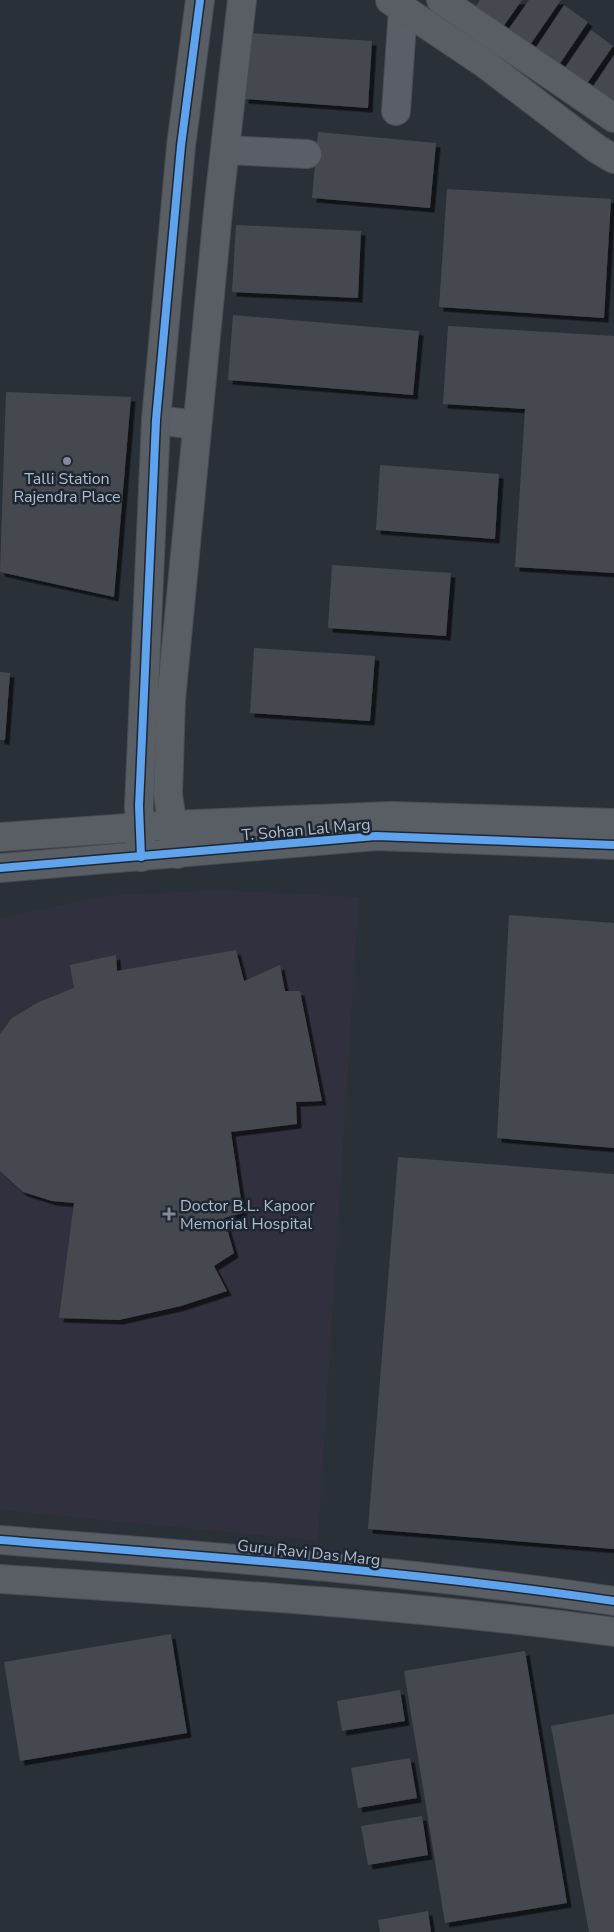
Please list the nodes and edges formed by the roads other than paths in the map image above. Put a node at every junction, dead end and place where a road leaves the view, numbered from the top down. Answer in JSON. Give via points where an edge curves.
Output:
{"nodes":[{"id":1,"x":200,"y":0,"type":"edge"},
{"id":2,"x":242,"y":0,"type":"edge"},
{"id":3,"x":450,"y":2,"type":"edge"},
{"id":4,"x":396,"y":4,"type":"edge"},
{"id":5,"x":396,"y":111,"type":"dead end"},
{"id":6,"x":614,"y":118,"type":"edge"},
{"id":7,"x":225,"y":150,"type":"junction"},
{"id":8,"x":307,"y":154,"type":"dead end"},
{"id":9,"x":614,"y":159,"type":"edge"},
{"id":10,"x":156,"y":420,"type":"junction"},
{"id":11,"x":197,"y":425,"type":"junction"},
{"id":12,"x":614,"y":823,"type":"edge"},
{"id":13,"x":172,"y":825,"type":"junction"},
{"id":14,"x":140,"y":827,"type":"junction"},
{"id":15,"x":0,"y":837,"type":"edge"},
{"id":16,"x":614,"y":845,"type":"edge"},
{"id":17,"x":177,"y":854,"type":"junction"},
{"id":18,"x":141,"y":857,"type":"junction"},
{"id":19,"x":0,"y":868,"type":"edge"},
{"id":20,"x":0,"y":1540,"type":"edge"},
{"id":21,"x":0,"y":1579,"type":"edge"},
{"id":22,"x":614,"y":1601,"type":"edge"},
{"id":23,"x":614,"y":1632,"type":"edge"}],
"edges":[{"from":1,"to":10,"type":"street","via":[[181,146]]},
{"from":2,"to":7,"type":"street"},
{"from":3,"to":6,"type":"street"},
{"from":4,"to":5,"type":"street"},
{"from":4,"to":9,"type":"street","via":[[484,63]]},
{"from":7,"to":8,"type":"street"},
{"from":7,"to":11,"type":"street"},
{"from":10,"to":11,"type":"street"},
{"from":10,"to":14,"type":"street"},
{"from":11,"to":13,"type":"street","via":[[172,700],[168,794]]},
{"from":12,"to":13,"type":"street","name":"T. Sohan Lal Marg","via":[[391,816]]},
{"from":13,"to":14,"type":"street","name":"T. Sohan Lal Marg"},
{"from":13,"to":17,"type":"street"},
{"from":14,"to":15,"type":"street","name":"T. Sohan Lal Marg"},
{"from":14,"to":18,"type":"street"},
{"from":16,"to":17,"type":"street","name":"T. Sohan Lal Marg","via":[[376,836]]},
{"from":17,"to":18,"type":"street","name":"T. Sohan Lal Marg"},
{"from":18,"to":19,"type":"street","name":"T. Sohan Lal Marg"},
{"from":20,"to":22,"type":"street","name":"Guru Ravi Das Marg","via":[[299,1565]]},
{"from":21,"to":23,"type":"street","via":[[355,1604]]}]}
